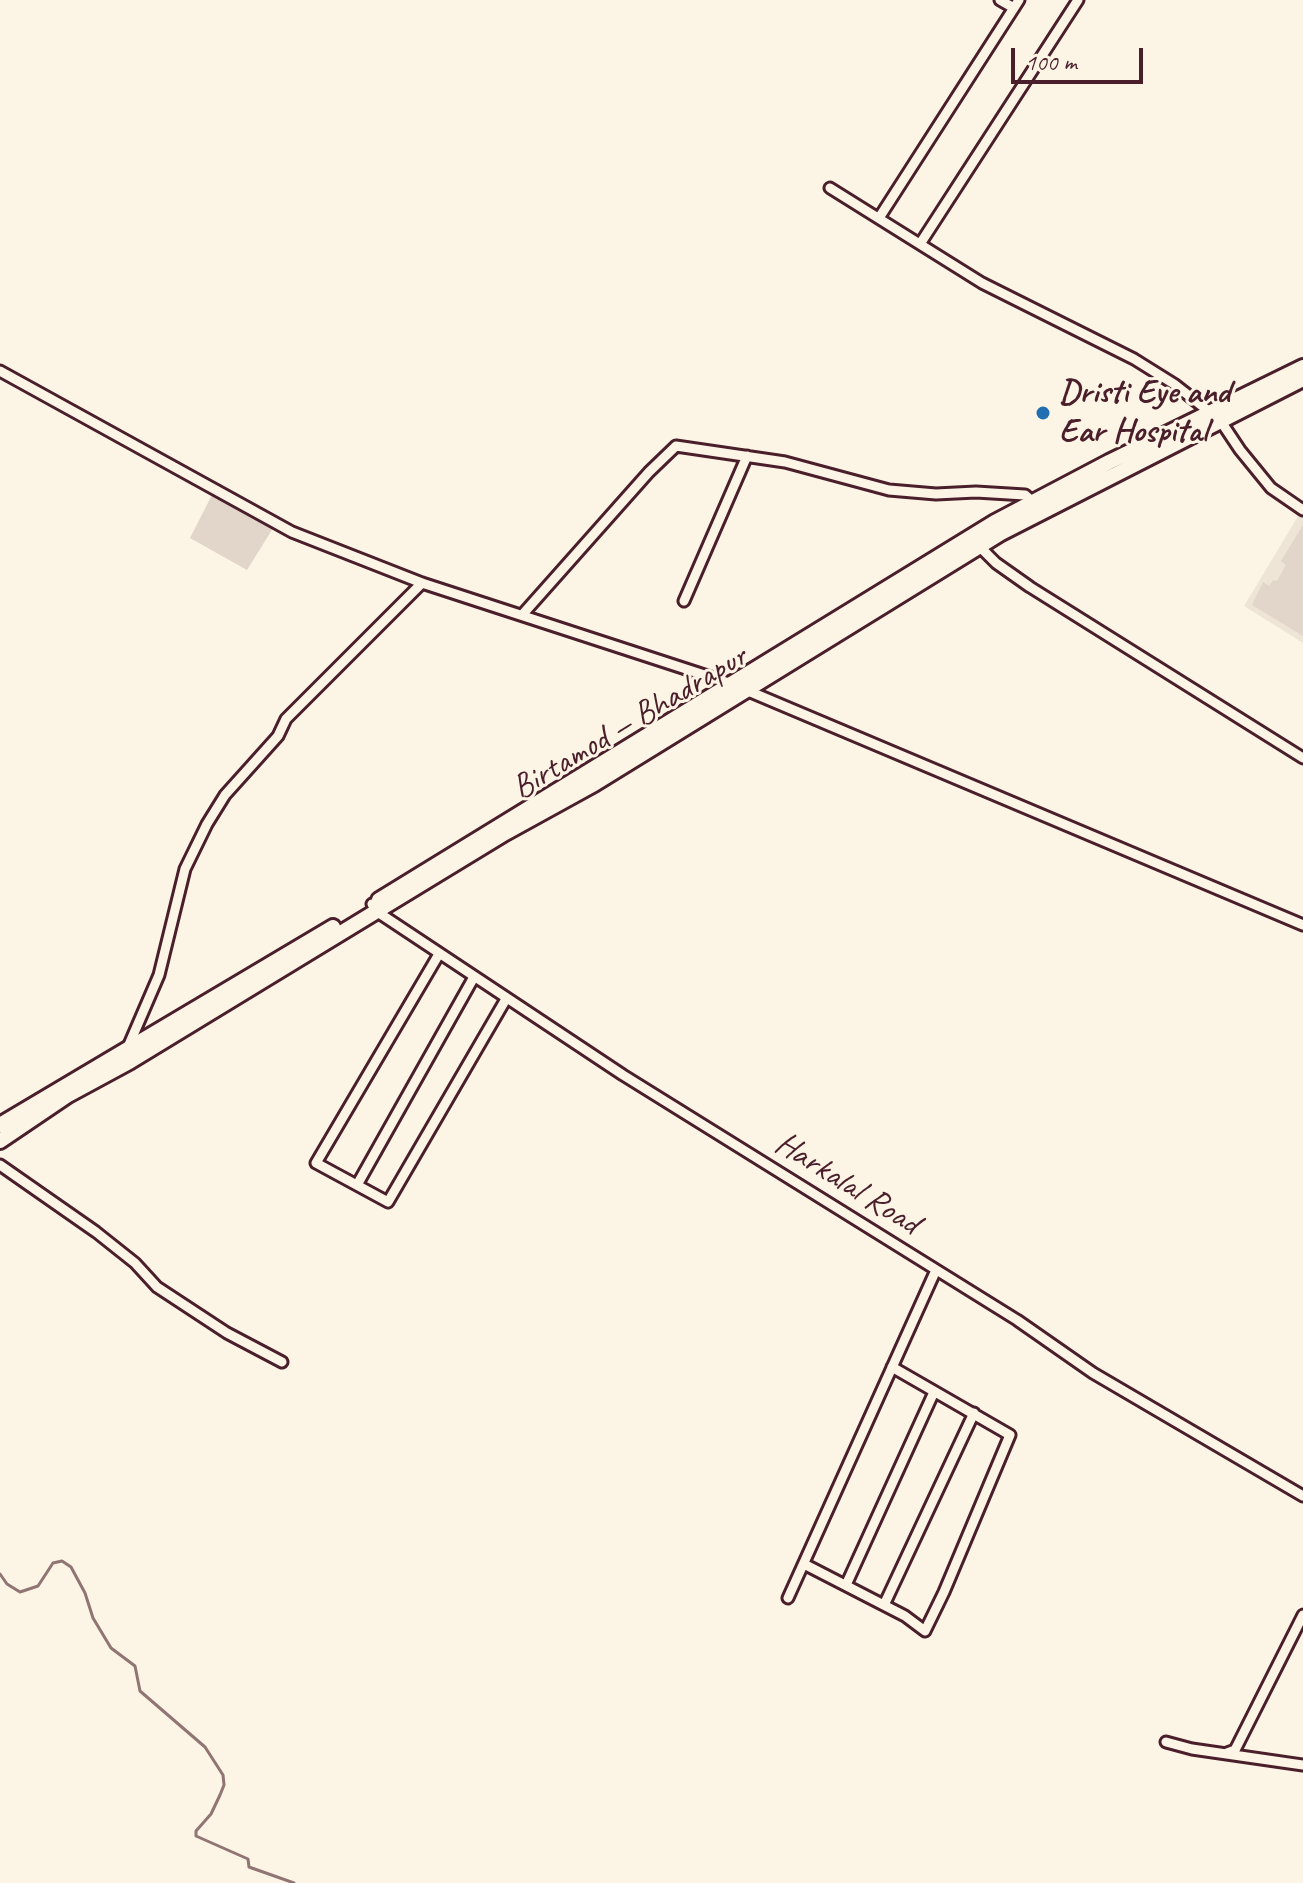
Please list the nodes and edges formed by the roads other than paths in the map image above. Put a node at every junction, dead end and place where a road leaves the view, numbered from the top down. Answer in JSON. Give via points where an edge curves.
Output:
{"nodes":[{"id":1,"x":1000,"y":0,"type":"edge"},
{"id":2,"x":1078,"y":0,"type":"edge"},
{"id":3,"x":1016,"y":4,"type":"edge"},
{"id":4,"x":830,"y":188,"type":"dead end"},
{"id":5,"x":879,"y":218,"type":"junction"},
{"id":6,"x":920,"y":244,"type":"junction"},
{"id":7,"x":1303,"y":367,"type":"edge"},
{"id":8,"x":0,"y":371,"type":"edge"},
{"id":9,"x":1303,"y":379,"type":"edge"},
{"id":10,"x":1215,"y":416,"type":"junction"},
{"id":11,"x":747,"y":456,"type":"junction"},
{"id":12,"x":1057,"y":497,"type":"junction"},
{"id":13,"x":1033,"y":502,"type":"junction"},
{"id":14,"x":1303,"y":510,"type":"edge"},
{"id":15,"x":979,"y":546,"type":"junction"},
{"id":16,"x":422,"y":583,"type":"junction"},
{"id":17,"x":684,"y":601,"type":"dead end"},
{"id":18,"x":522,"y":615,"type":"junction"},
{"id":19,"x":739,"y":686,"type":"junction"},
{"id":20,"x":1303,"y":758,"type":"edge"},
{"id":21,"x":374,"y":908,"type":"junction"},
{"id":22,"x":1303,"y":925,"type":"edge"},
{"id":23,"x":439,"y":954,"type":"junction"},
{"id":24,"x":474,"y":977,"type":"junction"},
{"id":25,"x":506,"y":999,"type":"junction"},
{"id":26,"x":128,"y":1056,"type":"junction"},
{"id":27,"x":0,"y":1125,"type":"edge"},
{"id":28,"x":0,"y":1141,"type":"edge"},
{"id":29,"x":0,"y":1165,"type":"edge"},
{"id":30,"x":357,"y":1185,"type":"junction"},
{"id":31,"x":936,"y":1270,"type":"junction"},
{"id":32,"x":282,"y":1362,"type":"dead end"},
{"id":33,"x":892,"y":1367,"type":"junction"},
{"id":34,"x":934,"y":1392,"type":"junction"},
{"id":35,"x":974,"y":1413,"type":"junction"},
{"id":36,"x":1303,"y":1496,"type":"edge"},
{"id":37,"x":804,"y":1564,"type":"junction"},
{"id":38,"x":846,"y":1585,"type":"junction"},
{"id":39,"x":788,"y":1598,"type":"dead end"},
{"id":40,"x":884,"y":1605,"type":"junction"},
{"id":41,"x":1303,"y":1615,"type":"edge"},
{"id":42,"x":1166,"y":1742,"type":"dead end"},
{"id":43,"x":1227,"y":1753,"type":"junction"},
{"id":44,"x":1303,"y":1765,"type":"edge"}],
"edges":[{"from":1,"to":3,"type":"street"},
{"from":2,"to":6,"type":"street"},
{"from":3,"to":5,"type":"street"},
{"from":4,"to":5,"type":"street"},
{"from":5,"to":6,"type":"street"},
{"from":6,"to":10,"type":"street","via":[[982,283],[1134,359]]},
{"from":7,"to":10,"type":"main road","name":"Birtamod — Bhadrapur"},
{"from":8,"to":16,"type":"street","via":[[275,525]]},
{"from":9,"to":10,"type":"main road","name":"Birtamod — Bhadrapur"},
{"from":10,"to":12,"type":"main road","name":"Birtamod — Bhadrapur"},
{"from":10,"to":14,"type":"street","via":[[1271,488]]},
{"from":11,"to":13,"type":"street","via":[[889,490],[1025,495]]},
{"from":11,"to":17,"type":"street"},
{"from":11,"to":18,"type":"street","via":[[682,446],[671,450]]},
{"from":12,"to":13,"type":"main road","name":"Birtamod — Bhadrapur"},
{"from":12,"to":15,"type":"main road","name":"Birtamod — Bhadrapur"},
{"from":13,"to":19,"type":"main road","name":"Birtamod — Bhadrapur"},
{"from":15,"to":19,"type":"main road","name":"Birtamod — Bhadrapur"},
{"from":15,"to":20,"type":"street","via":[[1030,587]]},
{"from":16,"to":18,"type":"street"},
{"from":16,"to":26,"type":"street","via":[[286,719],[278,736],[225,795],[185,869],[159,975]]},
{"from":18,"to":19,"type":"street"},
{"from":19,"to":21,"type":"main road","name":"Birtamod — Bhadrapur","via":[[594,784],[502,829]]},
{"from":19,"to":22,"type":"street"},
{"from":21,"to":23,"type":"street","name":"Harkalal Road"},
{"from":21,"to":26,"type":"main road","name":"Birtamod — Bhadrapur"},
{"from":23,"to":24,"type":"street","name":"Harkalal Road"},
{"from":23,"to":30,"type":"street","via":[[316,1163]]},
{"from":24,"to":25,"type":"street","name":"Harkalal Road"},
{"from":24,"to":30,"type":"street"},
{"from":25,"to":30,"type":"street","via":[[388,1202]]},
{"from":25,"to":31,"type":"street","name":"Harkalal Road"},
{"from":26,"to":27,"type":"main road","name":"Birtamod — Bhadrapur"},
{"from":26,"to":28,"type":"main road","name":"Birtamod — Bhadrapur"},
{"from":29,"to":32,"type":"street","via":[[96,1232],[157,1287]]},
{"from":31,"to":33,"type":"street"},
{"from":31,"to":36,"type":"street","name":"Harkalal Road","via":[[1093,1373]]},
{"from":33,"to":34,"type":"street"},
{"from":33,"to":37,"type":"street"},
{"from":34,"to":35,"type":"street"},
{"from":34,"to":38,"type":"street"},
{"from":35,"to":40,"type":"street"},
{"from":35,"to":40,"type":"street","via":[[1010,1435],[944,1592],[925,1631]]},
{"from":37,"to":38,"type":"street"},
{"from":37,"to":39,"type":"street"},
{"from":38,"to":40,"type":"street"},
{"from":41,"to":43,"type":"street","via":[[1235,1750]]},
{"from":42,"to":43,"type":"street"},
{"from":43,"to":44,"type":"street"}]}
